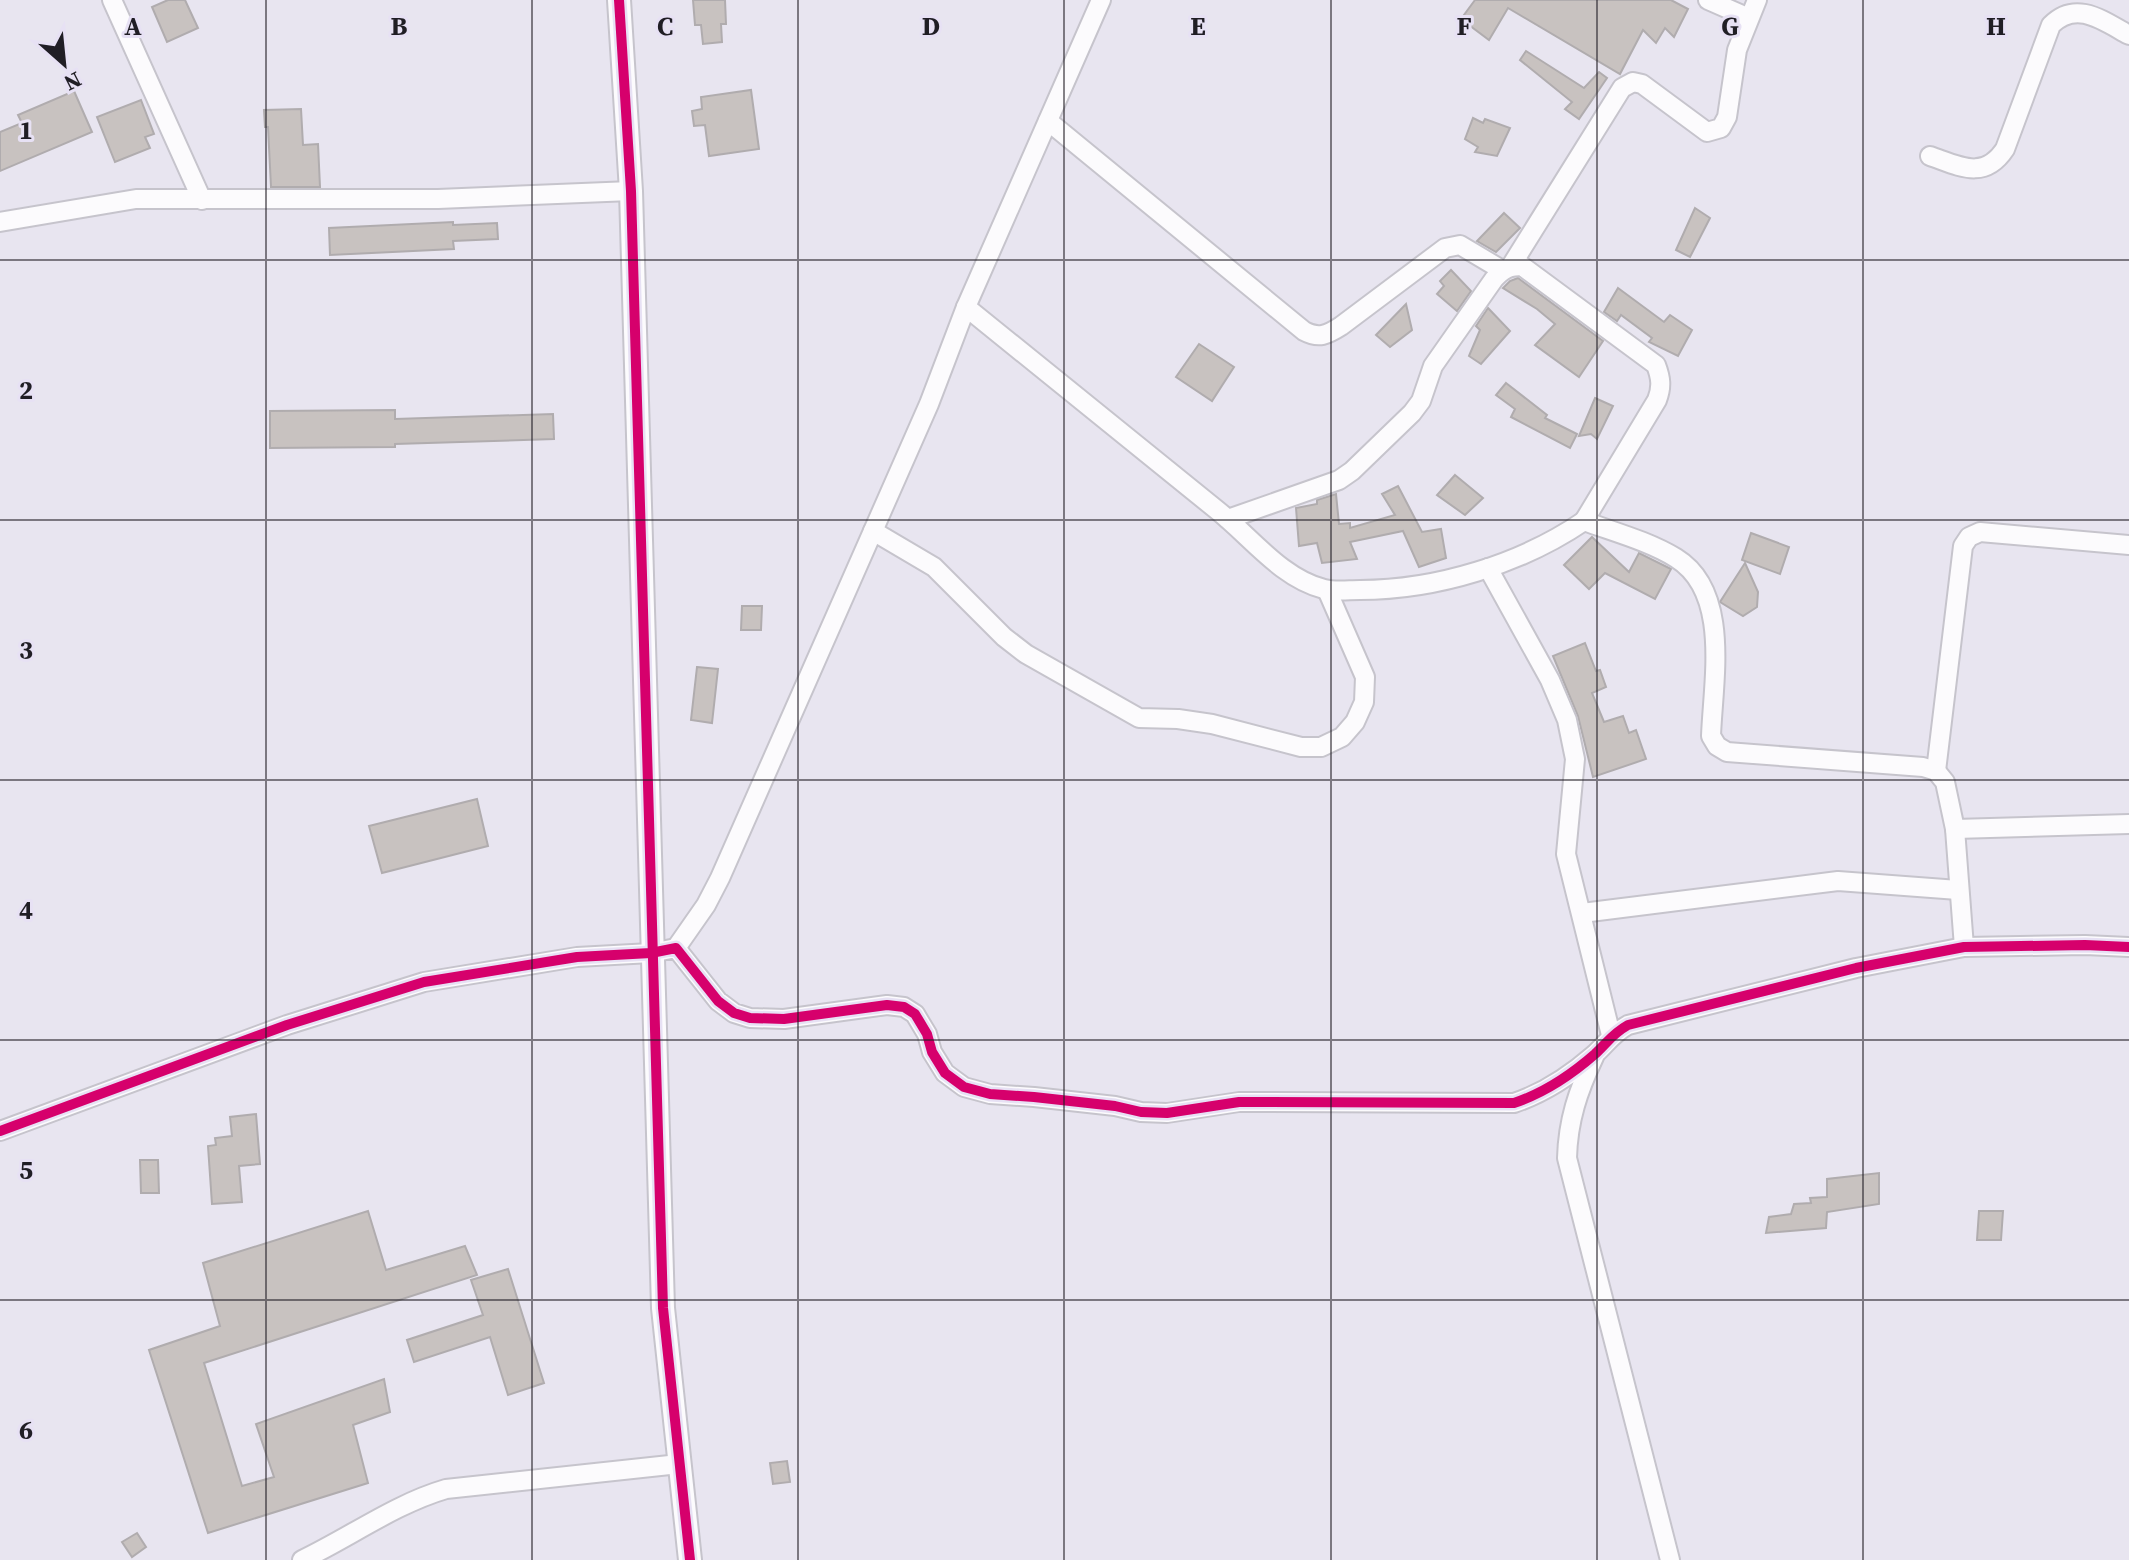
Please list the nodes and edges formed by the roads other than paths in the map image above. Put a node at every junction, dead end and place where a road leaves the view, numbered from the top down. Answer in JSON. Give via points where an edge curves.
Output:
{"nodes":[{"id":1,"x":112,"y":0,"type":"edge"},
{"id":2,"x":619,"y":0,"type":"edge"},
{"id":3,"x":1101,"y":0,"type":"edge"},
{"id":4,"x":1708,"y":0,"type":"edge"},
{"id":5,"x":1757,"y":0,"type":"edge"},
{"id":6,"x":1749,"y":18,"type":"junction"},
{"id":7,"x":2129,"y":35,"type":"edge"},
{"id":8,"x":1048,"y":121,"type":"junction"},
{"id":9,"x":1930,"y":156,"type":"dead end"},
{"id":10,"x":631,"y":191,"type":"junction"},
{"id":11,"x":202,"y":200,"type":"junction"},
{"id":12,"x":0,"y":222,"type":"edge"},
{"id":13,"x":1507,"y":268,"type":"junction"},
{"id":14,"x":966,"y":307,"type":"junction"},
{"id":15,"x":1228,"y":519,"type":"junction"},
{"id":16,"x":1584,"y":521,"type":"junction"},
{"id":17,"x":873,"y":531,"type":"junction"},
{"id":18,"x":2129,"y":545,"type":"edge"},
{"id":19,"x":1488,"y":568,"type":"junction"},
{"id":20,"x":1327,"y":590,"type":"junction"},
{"id":21,"x":1936,"y":771,"type":"junction"},
{"id":22,"x":2129,"y":824,"type":"edge"},
{"id":23,"x":1955,"y":829,"type":"junction"},
{"id":24,"x":1958,"y":890,"type":"junction"},
{"id":25,"x":1582,"y":913,"type":"junction"},
{"id":26,"x":1964,"y":947,"type":"junction"},
{"id":27,"x":2129,"y":947,"type":"edge"},
{"id":28,"x":676,"y":948,"type":"junction"},
{"id":29,"x":651,"y":953,"type":"junction"},
{"id":30,"x":1611,"y":1035,"type":"junction"},
{"id":31,"x":1596,"y":1053,"type":"junction"},
{"id":32,"x":0,"y":1131,"type":"edge"},
{"id":33,"x":679,"y":1464,"type":"junction"},
{"id":34,"x":302,"y":1560,"type":"edge"},
{"id":35,"x":690,"y":1560,"type":"edge"},
{"id":36,"x":1670,"y":1560,"type":"edge"}],
"edges":[{"from":1,"to":11,"type":"street"},
{"from":2,"to":10,"type":"street"},
{"from":3,"to":8,"type":"street"},
{"from":4,"to":6,"type":"street"},
{"from":5,"to":6,"type":"street"},
{"from":6,"to":13,"type":"street","via":[[1721,128],[1707,132],[1642,84],[1622,88]]},
{"from":7,"to":9,"type":"street","via":[[2083,10],[2061,13],[2051,25],[1998,160],[1968,170]]},
{"from":8,"to":13,"type":"street","via":[[1315,337],[1328,335],[1445,248],[1460,245]]},
{"from":8,"to":14,"type":"street"},
{"from":10,"to":11,"type":"street"},
{"from":10,"to":29,"type":"street"},
{"from":11,"to":12,"type":"street","via":[[136,199]]},
{"from":13,"to":15,"type":"street","via":[[1433,366],[1421,401],[1352,471]]},
{"from":13,"to":16,"type":"street","via":[[1522,266],[1656,365],[1660,376],[1657,400]]},
{"from":14,"to":15,"type":"street"},
{"from":14,"to":17,"type":"street"},
{"from":15,"to":20,"type":"street","via":[[1286,570]]},
{"from":16,"to":19,"type":"street","via":[[1558,539]]},
{"from":16,"to":21,"type":"street","via":[[1678,558],[1695,575],[1715,622],[1711,736],[1717,746],[1727,752]]},
{"from":17,"to":20,"type":"street","via":[[934,567],[1026,654],[1139,718],[1212,724],[1301,747],[1321,747],[1342,737],[1364,702],[1365,677]]},
{"from":17,"to":28,"type":"street","via":[[720,878]]},
{"from":18,"to":21,"type":"street","via":[[1980,532],[1969,537],[1963,546]]},
{"from":19,"to":20,"type":"street","via":[[1382,590]]},
{"from":19,"to":25,"type":"street","via":[[1567,720],[1575,759],[1566,854]]},
{"from":21,"to":23,"type":"street","via":[[1945,782]]},
{"from":22,"to":23,"type":"street"},
{"from":23,"to":24,"type":"street"},
{"from":24,"to":25,"type":"street","via":[[1838,881]]},
{"from":24,"to":26,"type":"street"},
{"from":25,"to":30,"type":"street"},
{"from":26,"to":27,"type":"street"},
{"from":26,"to":30,"type":"street","via":[[1674,1013]]},
{"from":28,"to":29,"type":"street"},
{"from":28,"to":31,"type":"street","via":[[734,1013],[784,1019],[904,1007],[915,1014],[945,1073],[964,1087],[1141,1112],[1239,1102],[1514,1103],[1538,1095]]},
{"from":29,"to":32,"type":"street","via":[[577,957],[424,982],[287,1025]]},
{"from":29,"to":33,"type":"street","via":[[663,1308]]},
{"from":30,"to":31,"type":"street"},
{"from":31,"to":36,"type":"street","via":[[1578,1091],[1567,1158]]},
{"from":33,"to":34,"type":"street","via":[[446,1489],[419,1497]]},
{"from":33,"to":35,"type":"street"}]}
